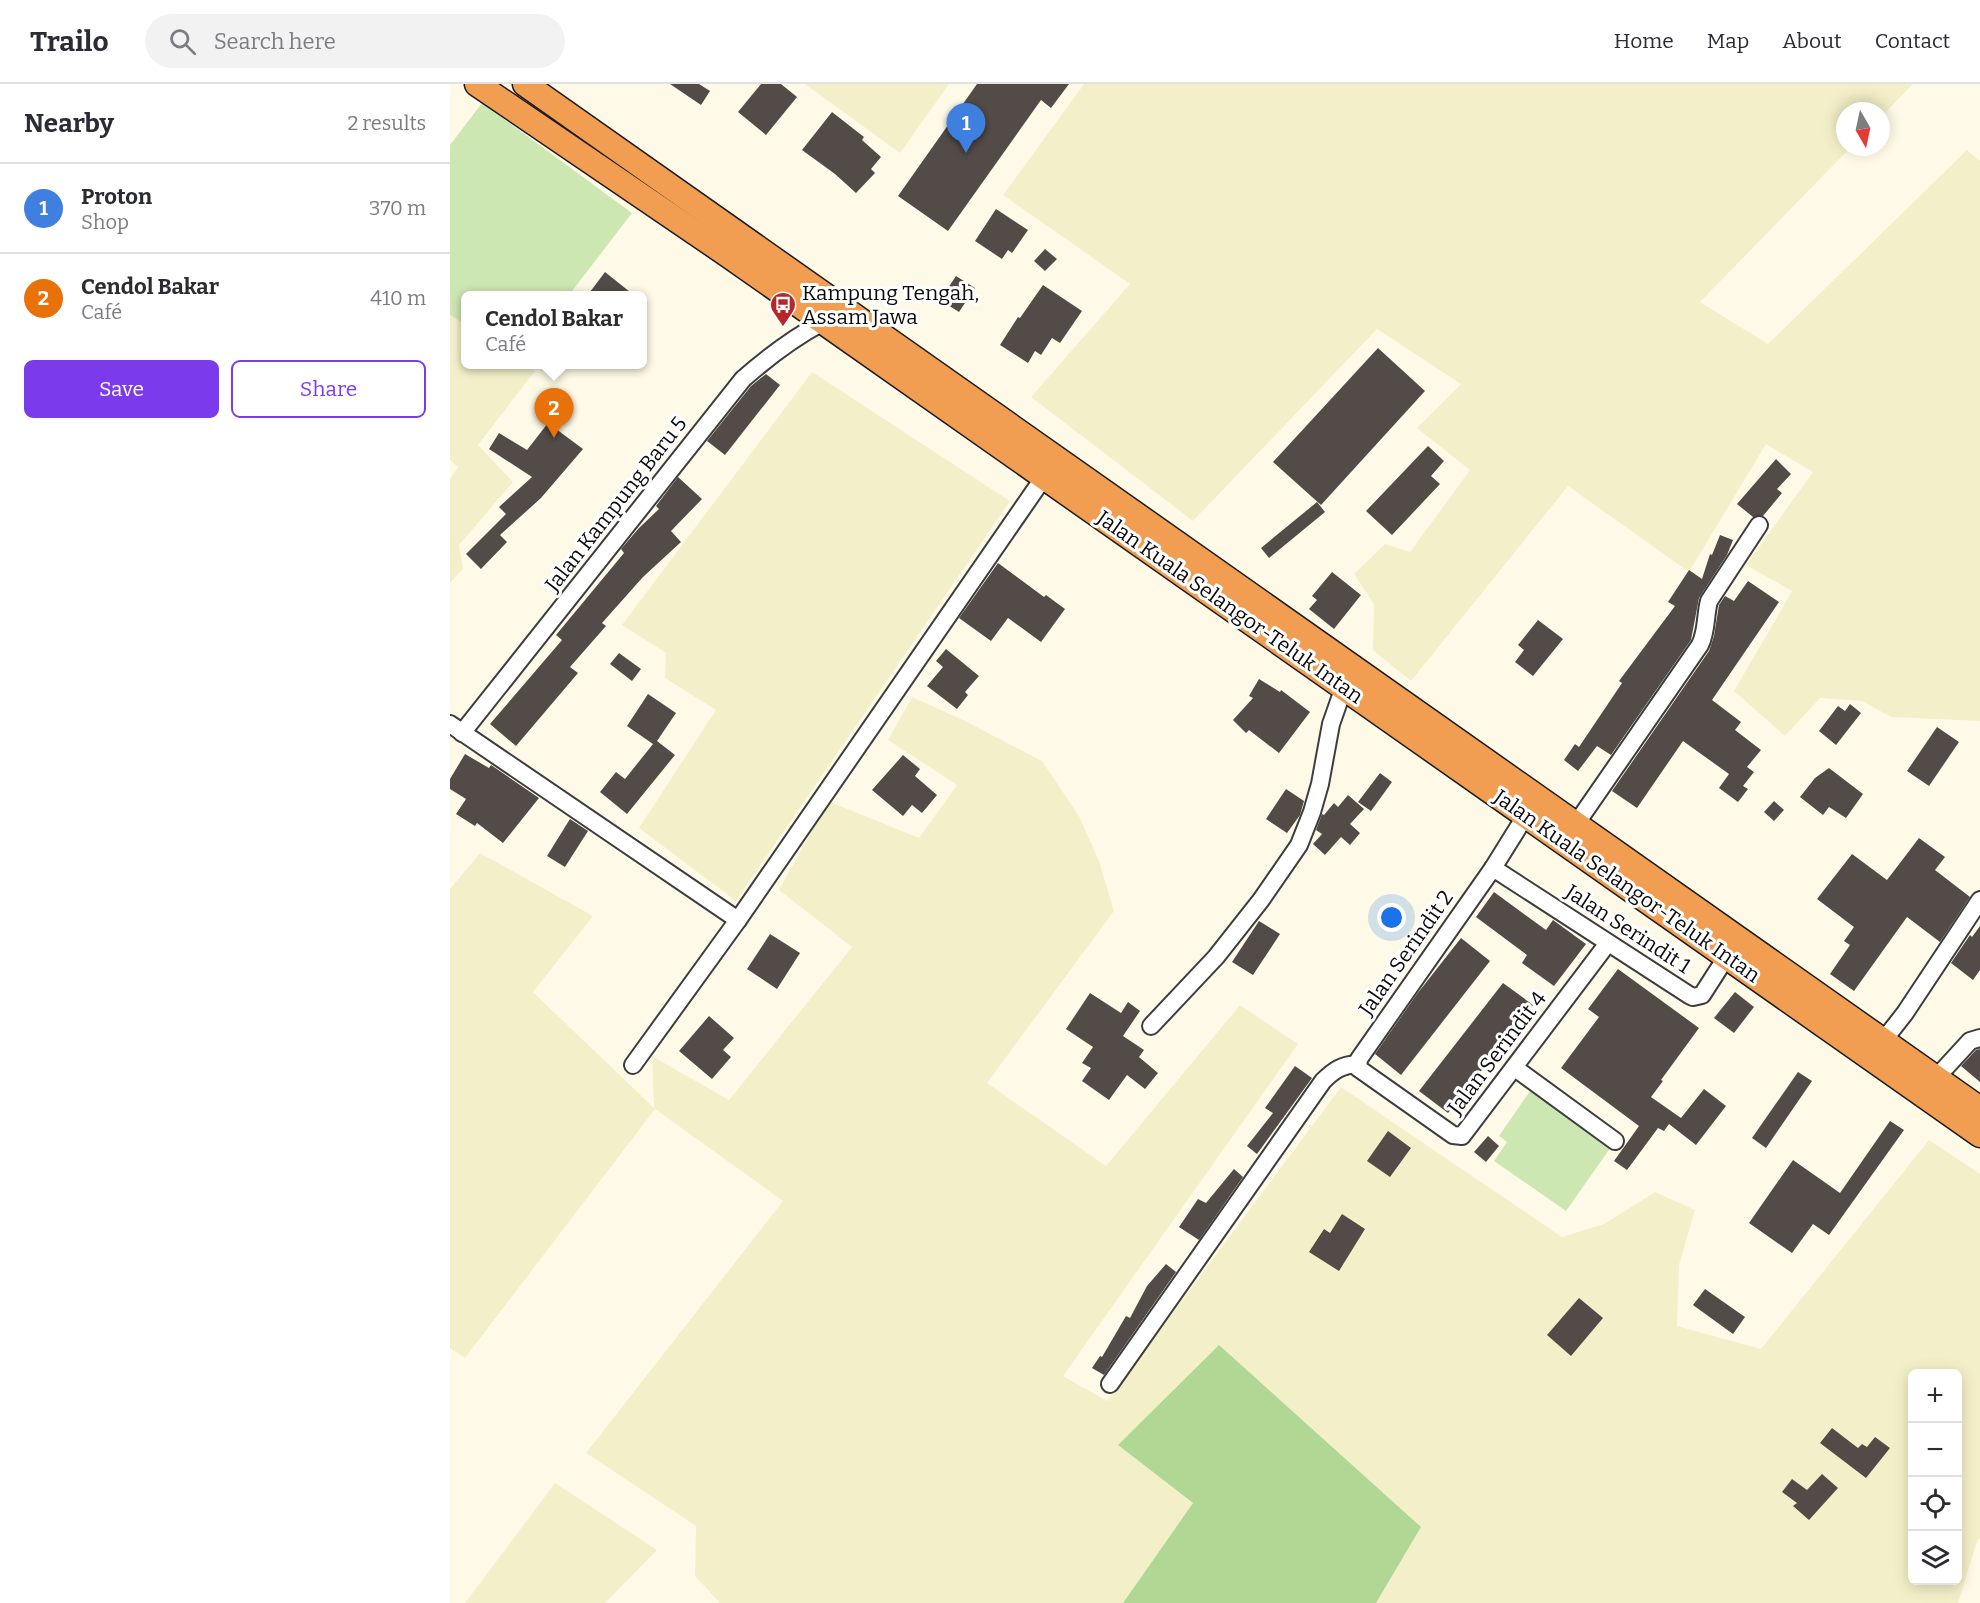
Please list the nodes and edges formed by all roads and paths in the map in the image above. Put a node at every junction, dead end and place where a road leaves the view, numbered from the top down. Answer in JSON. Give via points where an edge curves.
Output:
{"nodes":[{"id":1,"x":477,"y":84,"type":"edge"},
{"id":2,"x":525,"y":84,"type":"edge"},
{"id":3,"x":823,"y":322,"type":"junction"},
{"id":4,"x":1044,"y":477,"type":"junction"},
{"id":5,"x":1760,"y":525,"type":"dead end"},
{"id":6,"x":1344,"y":687,"type":"junction"},
{"id":7,"x":456,"y":728,"type":"edge"},
{"id":8,"x":1526,"y":815,"type":"junction"},
{"id":9,"x":1576,"y":824,"type":"junction"},
{"id":10,"x":1493,"y":868,"type":"junction"},
{"id":11,"x":1980,"y":900,"type":"edge"},
{"id":12,"x":738,"y":920,"type":"junction"},
{"id":13,"x":1608,"y":943,"type":"junction"},
{"id":14,"x":1727,"y":956,"type":"junction"},
{"id":15,"x":1152,"y":1026,"type":"dead end"},
{"id":16,"x":1980,"y":1038,"type":"edge"},
{"id":17,"x":1883,"y":1041,"type":"junction"},
{"id":18,"x":1357,"y":1064,"type":"junction"},
{"id":19,"x":633,"y":1065,"type":"dead end"},
{"id":20,"x":1515,"y":1068,"type":"junction"},
{"id":21,"x":1936,"y":1078,"type":"junction"},
{"id":22,"x":1980,"y":1109,"type":"edge"},
{"id":23,"x":1980,"y":1134,"type":"edge"},
{"id":24,"x":1615,"y":1140,"type":"dead end"},
{"id":25,"x":1110,"y":1384,"type":"dead end"}],
"edges":[{"from":1,"to":3,"type":"highway","name":"Jalan Kuala Selangor-Teluk Intan"},
{"from":2,"to":9,"type":"highway","name":"Jalan Kuala Selangor-Teluk Intan"},
{"from":3,"to":4,"type":"highway","name":"Jalan Kuala Selangor-Teluk Intan"},
{"from":3,"to":7,"type":"street","name":"Jalan Kampung Baru 5","via":[[777,350],[743,379]]},
{"from":4,"to":6,"type":"highway","name":"Jalan Kuala Selangor-Teluk Intan"},
{"from":4,"to":12,"type":"street"},
{"from":5,"to":9,"type":"street","via":[[1709,601],[1700,645]]},
{"from":6,"to":8,"type":"highway","name":"Jalan Kuala Selangor-Teluk Intan"},
{"from":6,"to":15,"type":"street","via":[[1330,724],[1320,784],[1299,845],[1216,957]]},
{"from":7,"to":12,"type":"street"},
{"from":8,"to":10,"type":"street","name":"Jalan Serindit 2"},
{"from":8,"to":14,"type":"highway","name":"Jalan Kuala Selangor-Teluk Intan"},
{"from":9,"to":17,"type":"highway","name":"Jalan Kuala Selangor-Teluk Intan"},
{"from":10,"to":13,"type":"street","name":"Jalan Serindit 1"},
{"from":10,"to":18,"type":"street","name":"Jalan Serindit 2"},
{"from":11,"to":17,"type":"street"},
{"from":12,"to":19,"type":"street"},
{"from":13,"to":14,"type":"street","name":"Jalan Serindit 1","via":[[1693,997],[1705,992]]},
{"from":13,"to":20,"type":"street","name":"Jalan Serindit 4"},
{"from":14,"to":23,"type":"highway","name":"Jalan Kuala Selangor-Teluk Intan"},
{"from":16,"to":21,"type":"street","via":[[1970,1041]]},
{"from":17,"to":21,"type":"highway","name":"Jalan Kuala Selangor-Teluk Intan"},
{"from":18,"to":20,"type":"street","name":"Jalan Serindit 4","via":[[1361,1072],[1453,1135],[1462,1136]]},
{"from":18,"to":25,"type":"street","via":[[1343,1066],[1323,1081]]},
{"from":20,"to":24,"type":"street"},
{"from":21,"to":22,"type":"highway","name":"Jalan Kuala Selangor-Teluk Intan"}]}
